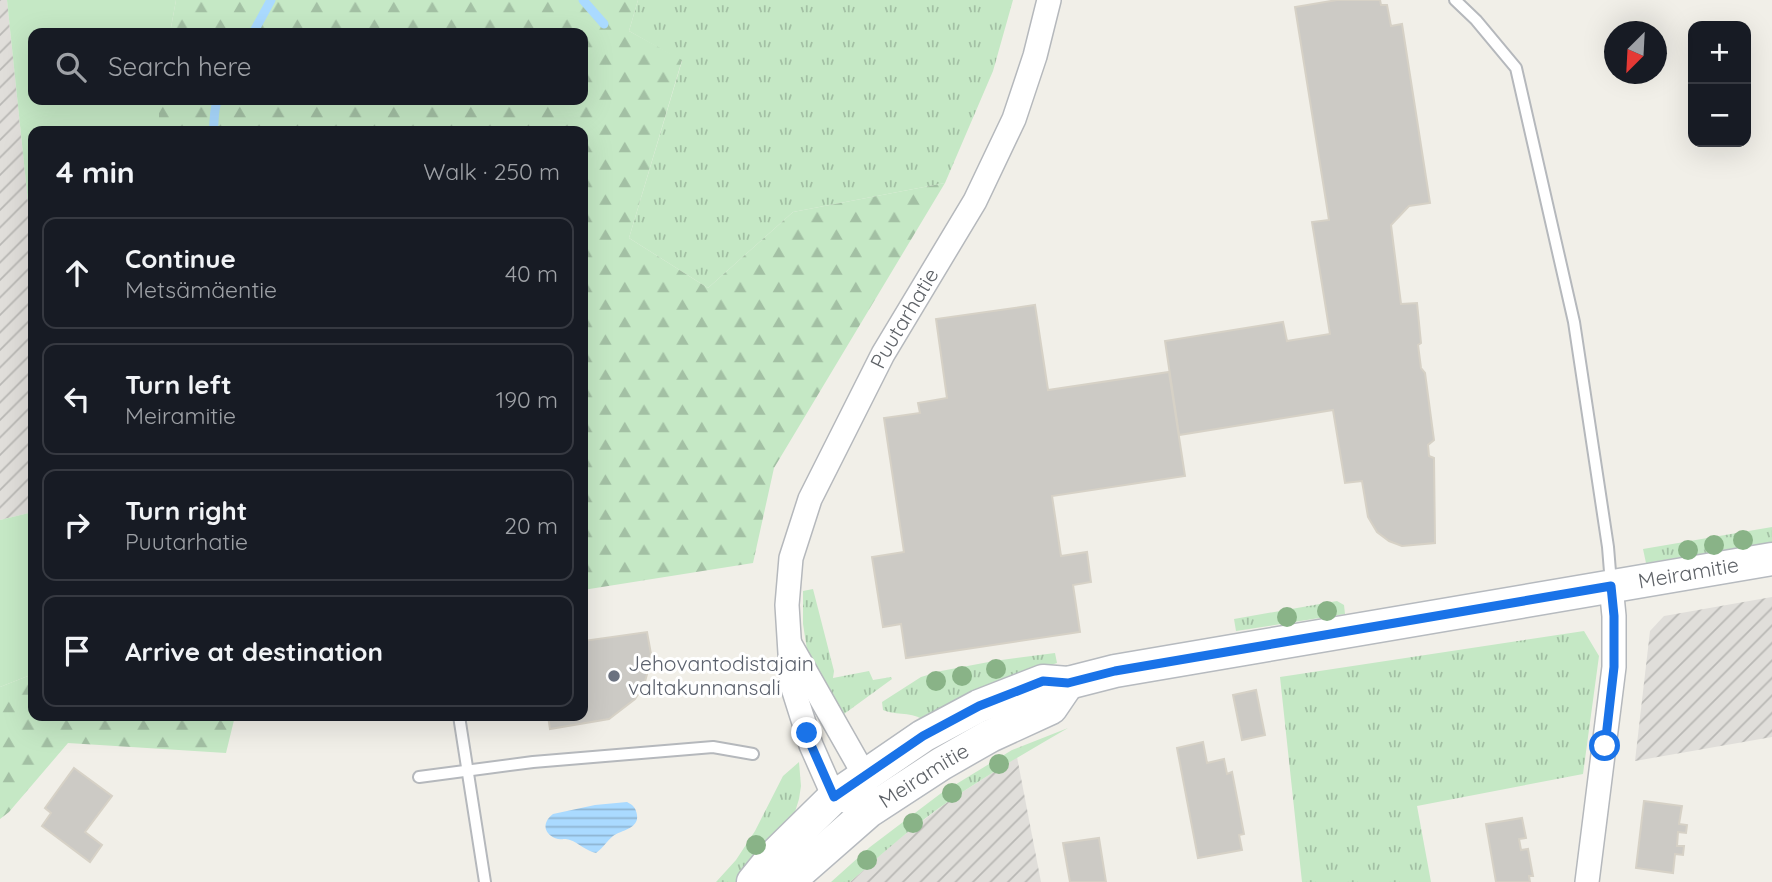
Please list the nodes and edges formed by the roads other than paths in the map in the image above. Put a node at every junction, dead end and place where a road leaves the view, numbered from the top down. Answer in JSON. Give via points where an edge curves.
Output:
{"nodes":[{"id":1,"x":1049,"y":0,"type":"edge"},
{"id":2,"x":1455,"y":0,"type":"edge"},
{"id":3,"x":1772,"y":559,"type":"edge"},
{"id":4,"x":1611,"y":586,"type":"junction"},
{"id":5,"x":790,"y":644,"type":"junction"},
{"id":6,"x":1068,"y":683,"type":"junction"},
{"id":7,"x":460,"y":721,"type":"edge"},
{"id":8,"x":753,"y":754,"type":"dead end"},
{"id":9,"x":468,"y":770,"type":"junction"},
{"id":10,"x":864,"y":776,"type":"junction"},
{"id":11,"x":419,"y":777,"type":"dead end"},
{"id":12,"x":834,"y":797,"type":"junction"},
{"id":13,"x":869,"y":811,"type":"junction"},
{"id":14,"x":485,"y":882,"type":"edge"},
{"id":15,"x":753,"y":882,"type":"edge"},
{"id":16,"x":788,"y":882,"type":"edge"},
{"id":17,"x":1587,"y":882,"type":"edge"}],
"edges":[{"from":1,"to":5,"type":"street","name":"Puutarhatie","via":[[1014,119],[992,166],[883,354],[810,499],[791,558],[786,605]]},
{"from":2,"to":4,"type":"lane","via":[[1516,68],[1574,322]]},
{"from":3,"to":4,"type":"main road","name":"Meiramitie"},
{"from":4,"to":6,"type":"main road","name":"Meiramitie","via":[[1115,671]]},
{"from":4,"to":17,"type":"street","via":[[1614,667]]},
{"from":5,"to":10,"type":"street","name":"Puutarhatie"},
{"from":5,"to":12,"type":"street","name":"Puutarhatie","via":[[792,685]]},
{"from":6,"to":10,"type":"main road","name":"Meiramitie","via":[[1043,681],[979,706]]},
{"from":6,"to":13,"type":"main road","name":"Meiramitie","via":[[1051,708],[970,747]]},
{"from":7,"to":9,"type":"lane"},
{"from":8,"to":9,"type":"lane","via":[[713,747]]},
{"from":9,"to":11,"type":"lane"},
{"from":9,"to":14,"type":"lane"},
{"from":10,"to":12,"type":"main road","name":"Meiramitie"},
{"from":10,"to":13,"type":"street","name":"Puutarhatie"},
{"from":12,"to":13,"type":"street"},
{"from":12,"to":15,"type":"main road","name":"Meiramitie"},
{"from":13,"to":16,"type":"main road","name":"Meiramitie"}]}
